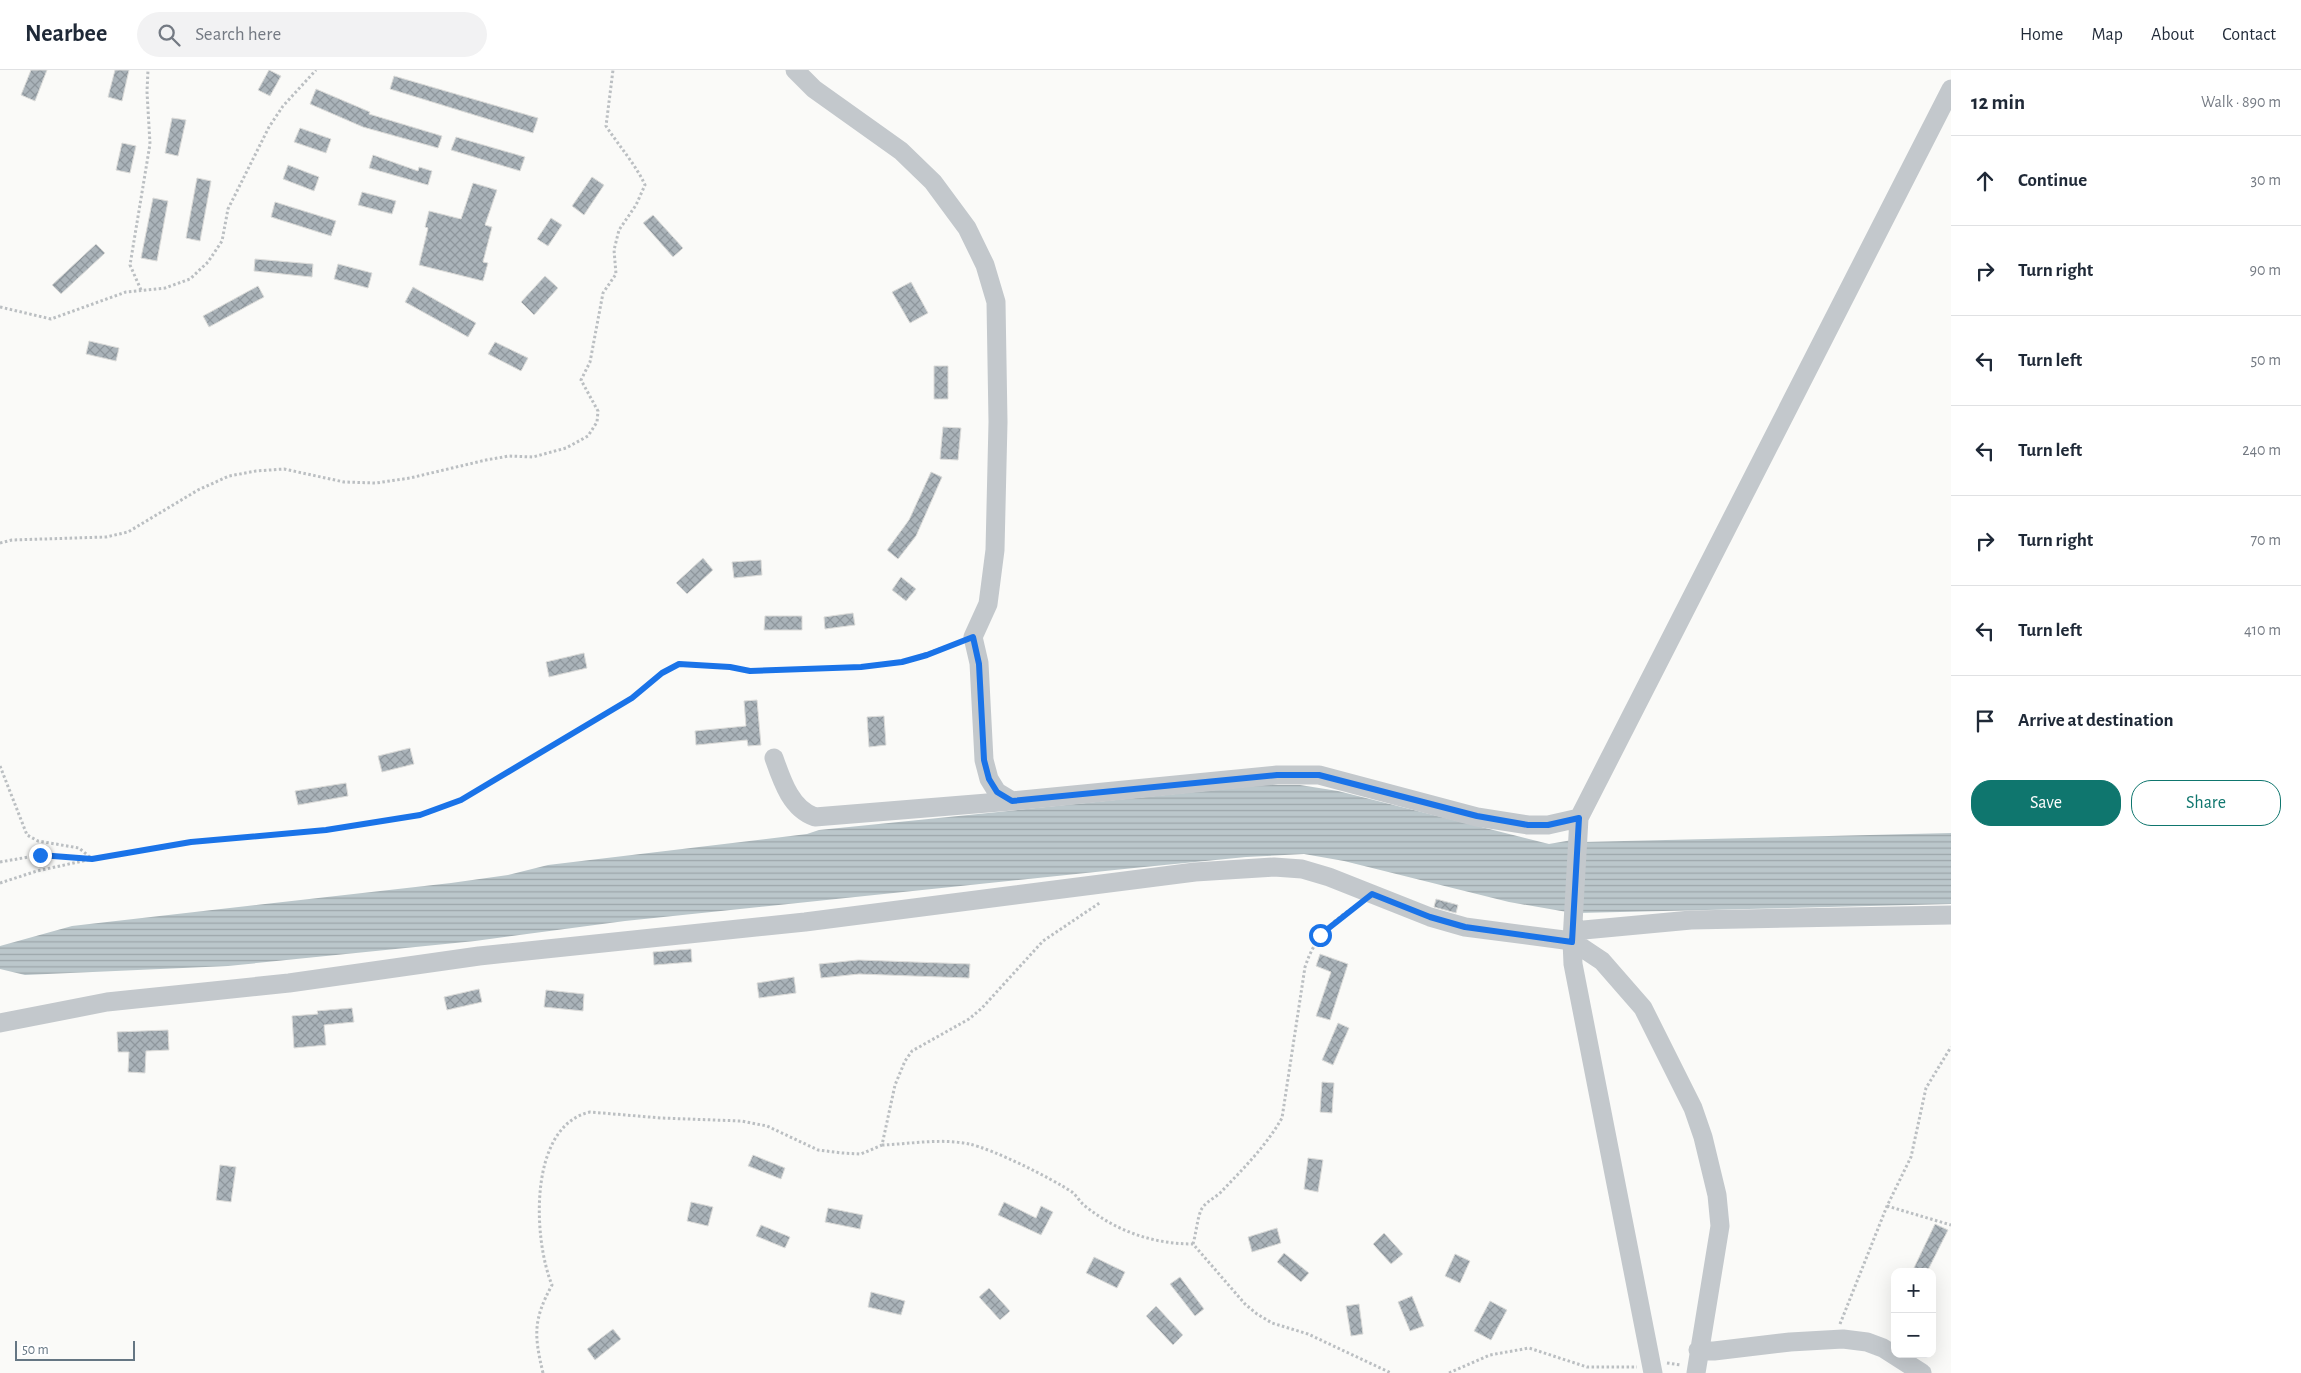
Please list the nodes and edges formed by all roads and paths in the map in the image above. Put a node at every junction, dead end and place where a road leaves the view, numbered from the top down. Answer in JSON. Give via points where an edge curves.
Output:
{"nodes":[{"id":1,"x":148,"y":70,"type":"edge"},
{"id":2,"x":316,"y":70,"type":"edge"},
{"id":3,"x":613,"y":70,"type":"edge"},
{"id":4,"x":795,"y":70,"type":"edge"},
{"id":5,"x":1951,"y":89,"type":"edge"},
{"id":6,"x":141,"y":290,"type":"junction"},
{"id":7,"x":0,"y":307,"type":"edge"},
{"id":8,"x":0,"y":543,"type":"edge"},
{"id":9,"x":973,"y":637,"type":"junction"},
{"id":10,"x":774,"y":758,"type":"dead end"},
{"id":11,"x":0,"y":766,"type":"edge"},
{"id":12,"x":1012,"y":801,"type":"junction"},
{"id":13,"x":1579,"y":818,"type":"junction"},
{"id":14,"x":92,"y":859,"type":"junction"},
{"id":15,"x":0,"y":862,"type":"edge"},
{"id":16,"x":0,"y":883,"type":"edge"},
{"id":17,"x":1120,"y":883,"type":"junction"},
{"id":18,"x":1372,"y":894,"type":"junction"},
{"id":19,"x":1951,"y":915,"type":"edge"},
{"id":20,"x":1572,"y":936,"type":"junction"},
{"id":21,"x":0,"y":1023,"type":"edge"},
{"id":22,"x":1951,"y":1047,"type":"edge"},
{"id":23,"x":882,"y":1145,"type":"junction"},
{"id":24,"x":1887,"y":1206,"type":"junction"},
{"id":25,"x":1951,"y":1225,"type":"edge"},
{"id":26,"x":1193,"y":1244,"type":"junction"},
{"id":27,"x":1836,"y":1339,"type":"junction"},
{"id":28,"x":1697,"y":1363,"type":"edge"},
{"id":29,"x":1652,"y":1368,"type":"edge"},
{"id":30,"x":543,"y":1373,"type":"edge"},
{"id":31,"x":1391,"y":1373,"type":"edge"},
{"id":32,"x":1449,"y":1373,"type":"edge"},
{"id":33,"x":1922,"y":1373,"type":"edge"}],
"edges":[{"from":1,"to":6,"type":"path","via":[[150,144],[130,265]]},
{"from":2,"to":6,"type":"path","via":[[283,106],[269,127],[228,209],[222,241],[208,262],[190,279],[165,288]]},
{"from":3,"to":8,"type":"path","via":[[606,126],[638,169],[645,185],[619,230],[614,250],[616,274],[603,293],[590,362],[581,380],[598,411],[588,436],[566,448],[533,457],[509,456],[376,483],[344,482],[284,469],[229,476],[176,502],[128,532],[106,537]]},
{"from":4,"to":9,"type":"street","via":[[814,88],[901,151],[933,182],[967,228],[985,265],[996,302],[995,550],[988,604]]},
{"from":5,"to":13,"type":"street"},
{"from":6,"to":7,"type":"path","via":[[126,292],[51,319]]},
{"from":9,"to":12,"type":"street","via":[[979,664],[984,760],[989,779],[997,792]]},
{"from":9,"to":14,"type":"path","via":[[902,662],[861,667],[750,671],[679,664],[662,673],[632,698],[461,800],[420,815],[326,830],[191,842]]},
{"from":10,"to":12,"type":"street","via":[[793,801],[804,813],[815,816]]},
{"from":11,"to":14,"type":"path","via":[[27,835],[38,841],[79,848]]},
{"from":12,"to":13,"type":"street","via":[[1277,775],[1319,775],[1477,816],[1528,825],[1548,825]]},
{"from":13,"to":20,"type":"street"},
{"from":14,"to":15,"type":"path","via":[[40,855]]},
{"from":14,"to":16,"type":"path","via":[[36,871]]},
{"from":17,"to":18,"type":"street","via":[[1195,872],[1274,867],[1302,870]]},
{"from":17,"to":21,"type":"street","via":[[107,1002]]},
{"from":17,"to":23,"type":"path","via":[[1105,900],[1043,941],[969,1019],[912,1051],[895,1085]]},
{"from":18,"to":20,"type":"street","via":[[1465,927]]},
{"from":18,"to":26,"type":"path","via":[[1333,922],[1311,950],[1301,990],[1282,1118],[1251,1160],[1205,1205]]},
{"from":19,"to":20,"type":"street","via":[[1691,920]]},
{"from":20,"to":28,"type":"street","via":[[1602,961],[1643,1008],[1693,1108],[1703,1137],[1714,1175],[1720,1226]]},
{"from":20,"to":29,"type":"street","via":[[1573,964]]},
{"from":22,"to":24,"type":"path","via":[[1926,1088],[1913,1152]]},
{"from":23,"to":26,"type":"path","via":[[970,1144],[1055,1182],[1083,1205],[1124,1230],[1154,1241]]},
{"from":23,"to":30,"type":"path","via":[[861,1154],[842,1153],[818,1150],[767,1126],[741,1121],[580,1114],[555,1140],[544,1164],[538,1227],[546,1272],[552,1285],[536,1325]]},
{"from":24,"to":25,"type":"path"},
{"from":24,"to":27,"type":"path"},
{"from":26,"to":31,"type":"path","via":[[1257,1314]]},
{"from":27,"to":28,"type":"street","via":[[1714,1351]]},
{"from":27,"to":33,"type":"street","via":[[1867,1342],[1883,1348]]},
{"from":28,"to":29,"type":"path"},
{"from":29,"to":32,"type":"path","via":[[1588,1367],[1529,1348],[1490,1355]]}]}
